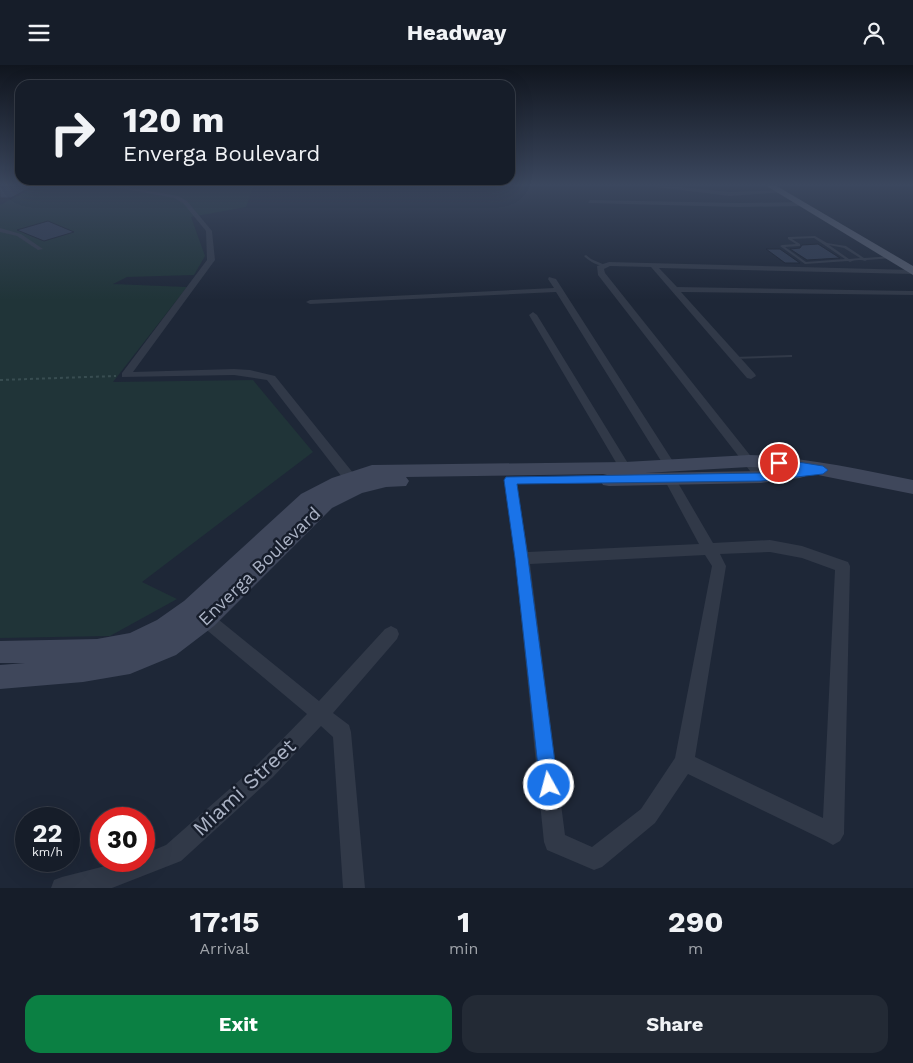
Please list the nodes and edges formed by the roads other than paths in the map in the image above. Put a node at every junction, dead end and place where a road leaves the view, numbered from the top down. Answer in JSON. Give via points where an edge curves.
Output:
{"nodes":[{"id":1,"x":203,"y":223,"type":"edge"},
{"id":2,"x":836,"y":223,"type":"edge"},
{"id":3,"x":0,"y":230,"type":"edge"},
{"id":4,"x":826,"y":244,"type":"junction"},
{"id":5,"x":40,"y":249,"type":"dead end"},
{"id":6,"x":586,"y":256,"type":"dead end"},
{"id":7,"x":892,"y":257,"type":"junction"},
{"id":8,"x":865,"y":260,"type":"junction"},
{"id":9,"x":850,"y":261,"type":"junction"},
{"id":10,"x":603,"y":265,"type":"junction"},
{"id":11,"x":654,"y":266,"type":"junction"},
{"id":12,"x":911,"y":268,"type":"edge"},
{"id":13,"x":552,"y":279,"type":"dead end"},
{"id":14,"x":557,"y":289,"type":"junction"},
{"id":15,"x":673,"y":289,"type":"junction"},
{"id":16,"x":913,"y":293,"type":"edge"},
{"id":17,"x":310,"y":303,"type":"dead end"},
{"id":18,"x":533,"y":315,"type":"dead end"},
{"id":19,"x":790,"y":356,"type":"dead end"},
{"id":20,"x":734,"y":358,"type":"junction"},
{"id":21,"x":751,"y":376,"type":"dead end"},
{"id":22,"x":749,"y":461,"type":"junction"},
{"id":23,"x":624,"y":468,"type":"junction"},
{"id":24,"x":823,"y":470,"type":"junction"},
{"id":25,"x":670,"y":473,"type":"junction"},
{"id":26,"x":761,"y":477,"type":"junction"},
{"id":27,"x":510,"y":480,"type":"junction"},
{"id":28,"x":354,"y":483,"type":"junction"},
{"id":29,"x":913,"y":487,"type":"edge"},
{"id":30,"x":710,"y":549,"type":"junction"},
{"id":31,"x":522,"y":558,"type":"junction"},
{"id":32,"x":199,"y":614,"type":"junction"},
{"id":33,"x":391,"y":633,"type":"dead end"},
{"id":34,"x":0,"y":652,"type":"edge"},
{"id":35,"x":0,"y":677,"type":"edge"},
{"id":36,"x":321,"y":713,"type":"junction"},
{"id":37,"x":684,"y":762,"type":"junction"},
{"id":38,"x":114,"y":882,"type":"edge"},
{"id":39,"x":62,"y":888,"type":"edge"},
{"id":40,"x":354,"y":888,"type":"edge"}],
"edges":[{"from":1,"to":28,"type":"street","via":[[209,231],[211,260],[126,375],[234,372],[271,378]]},
{"from":2,"to":7,"type":"main road"},
{"from":3,"to":5,"type":"street","via":[[19,235]]},
{"from":4,"to":8,"type":"lane","via":[[846,247]]},
{"from":4,"to":9,"type":"lane"},
{"from":4,"to":9,"type":"lane","via":[[815,237],[789,238],[799,245],[782,246],[805,263]]},
{"from":6,"to":10,"type":"lane"},
{"from":7,"to":8,"type":"lane"},
{"from":7,"to":12,"type":"main road"},
{"from":8,"to":9,"type":"lane"},
{"from":10,"to":11,"type":"street"},
{"from":10,"to":22,"type":"street","via":[[601,273]]},
{"from":11,"to":12,"type":"street"},
{"from":11,"to":15,"type":"street"},
{"from":13,"to":14,"type":"street"},
{"from":14,"to":17,"type":"street"},
{"from":14,"to":25,"type":"street"},
{"from":15,"to":16,"type":"street"},
{"from":15,"to":20,"type":"street"},
{"from":18,"to":23,"type":"street"},
{"from":19,"to":20,"type":"lane"},
{"from":20,"to":21,"type":"street"},
{"from":22,"to":24,"type":"street","name":"Enverga Boulevard"},
{"from":22,"to":25,"type":"street","name":"Enverga Boulevard"},
{"from":22,"to":26,"type":"street"},
{"from":23,"to":25,"type":"street","name":"Enverga Boulevard"},
{"from":23,"to":28,"type":"street","name":"Enverga Boulevard","via":[[372,471]]},
{"from":24,"to":26,"type":"street","name":"Enverga Boulevard"},
{"from":24,"to":29,"type":"street","name":"Enverga Boulevard"},
{"from":25,"to":26,"type":"street","name":"Enverga Boulevard"},
{"from":25,"to":27,"type":"street","name":"Enverga Boulevard"},
{"from":25,"to":30,"type":"street"},
{"from":27,"to":28,"type":"street","name":"Enverga Boulevard"},
{"from":27,"to":31,"type":"street"},
{"from":28,"to":32,"type":"street","name":"Enverga Boulevard","via":[[325,503]]},
{"from":30,"to":31,"type":"street"},
{"from":30,"to":37,"type":"street","via":[[719,566]]},
{"from":30,"to":37,"type":"street","via":[[770,546],[802,552],[843,567],[833,834]]},
{"from":31,"to":37,"type":"street","via":[[555,842],[594,859],[648,816]]},
{"from":32,"to":34,"type":"street","name":"Enverga Boulevard","via":[[133,644],[97,650]]},
{"from":32,"to":35,"type":"street","name":"Enverga Boulevard","via":[[168,647],[130,662],[83,670]]},
{"from":32,"to":36,"type":"street"},
{"from":33,"to":36,"type":"street","name":"Miami Street"},
{"from":36,"to":38,"type":"street","name":"Miami Street","via":[[266,770],[173,853]]},
{"from":36,"to":40,"type":"street","via":[[342,732],[344,740]]},
{"from":38,"to":39,"type":"street","name":"Miami Street"}]}
